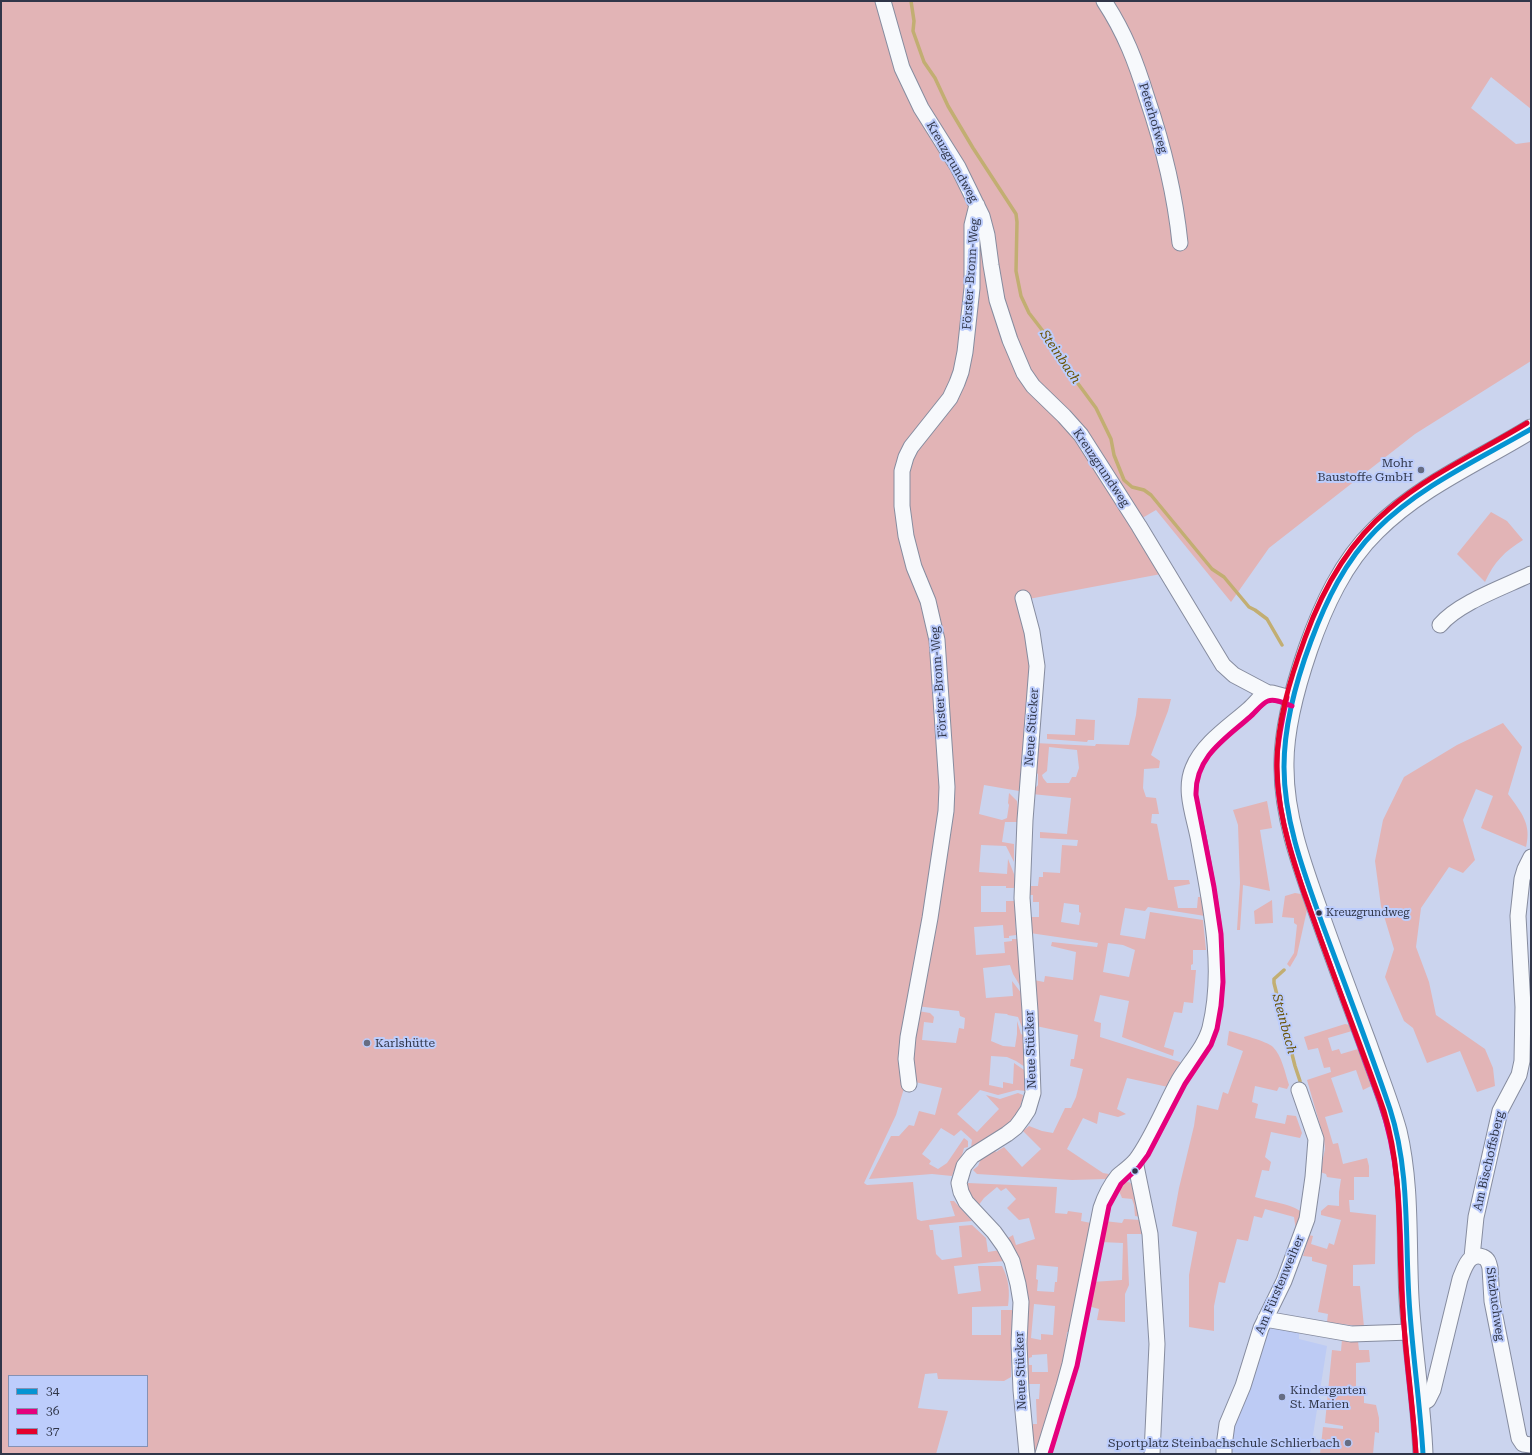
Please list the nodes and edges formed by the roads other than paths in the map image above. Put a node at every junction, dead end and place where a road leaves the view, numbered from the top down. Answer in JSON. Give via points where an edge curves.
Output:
{"nodes":[{"id":1,"x":883,"y":1,"type":"edge"},
{"id":2,"x":1104,"y":1,"type":"edge"},
{"id":3,"x":977,"y":205,"type":"junction"},
{"id":4,"x":1180,"y":243,"type":"dead end"},
{"id":5,"x":1531,"y":429,"type":"edge"},
{"id":6,"x":1531,"y":574,"type":"edge"},
{"id":7,"x":1023,"y":598,"type":"dead end"},
{"id":8,"x":1440,"y":625,"type":"dead end"},
{"id":9,"x":1268,"y":693,"type":"junction"},
{"id":10,"x":1294,"y":699,"type":"junction"},
{"id":11,"x":1531,"y":856,"type":"edge"},
{"id":12,"x":909,"y":1084,"type":"dead end"},
{"id":13,"x":1299,"y":1090,"type":"dead end"},
{"id":14,"x":1135,"y":1161,"type":"junction"},
{"id":15,"x":1472,"y":1257,"type":"junction"},
{"id":16,"x":1265,"y":1319,"type":"junction"},
{"id":17,"x":1411,"y":1332,"type":"junction"},
{"id":18,"x":1419,"y":1405,"type":"junction"},
{"id":19,"x":1527,"y":1448,"type":"edge"},
{"id":20,"x":1027,"y":1454,"type":"edge"},
{"id":21,"x":1042,"y":1454,"type":"edge"},
{"id":22,"x":1152,"y":1454,"type":"edge"},
{"id":23,"x":1224,"y":1454,"type":"edge"},
{"id":24,"x":1422,"y":1454,"type":"edge"}],
"edges":[{"from":1,"to":3,"type":"street","name":"Kreuzgrundweg","via":[[902,68],[921,108],[958,167]]},
{"from":2,"to":4,"type":"street","name":"Peterhofweg","via":[[1129,44],[1154,117],[1167,168]]},
{"from":3,"to":9,"type":"street","name":"Kreuzgrundweg","via":[[985,225],[1004,322],[1024,373],[1080,436],[1139,526],[1223,665],[1234,675]]},
{"from":3,"to":12,"type":"street","name":"Förster-Bronn-Weg","via":[[972,225],[972,288],[961,372],[950,398],[911,447],[902,470],[902,506],[906,536],[914,567],[928,601],[937,640],[947,787],[946,812],[930,918],[908,1037],[906,1059]]},
{"from":5,"to":10,"type":"main road","via":[[1431,488],[1389,518],[1367,538],[1348,564],[1326,605],[1306,655]]},
{"from":6,"to":8,"type":"street","via":[[1466,604]]},
{"from":7,"to":20,"type":"street","name":"Neue Stücker","via":[[1037,666],[1022,898],[1033,1093],[1028,1110],[1016,1127],[972,1156],[964,1166],[959,1183],[966,1202],[1004,1246],[1012,1261],[1018,1284],[1021,1309],[1020,1385]]},
{"from":9,"to":10,"type":"street","name":"Kreuzgrundweg"},
{"from":9,"to":14,"type":"street","via":[[1260,697],[1204,749],[1191,775],[1189,793],[1216,953],[1214,1000],[1208,1034]]},
{"from":10,"to":17,"type":"main road","via":[[1284,759],[1287,800],[1296,844],[1306,875],[1397,1133],[1406,1194]]},
{"from":11,"to":15,"type":"street","name":"Am Bischoffsberg","via":[[1522,879],[1518,916],[1523,1007],[1522,1061],[1519,1075],[1500,1111],[1476,1217]]},
{"from":13,"to":16,"type":"street","name":"Am Fürstenweiher","via":[[1316,1139],[1312,1184],[1301,1238]]},
{"from":14,"to":21,"type":"street","via":[[1112,1184],[1103,1202],[1070,1364]]},
{"from":14,"to":22,"type":"street","via":[[1150,1234],[1157,1344]]},
{"from":15,"to":18,"type":"street","name":"Sitzbuchweg","via":[[1460,1279],[1433,1390],[1428,1400]]},
{"from":15,"to":19,"type":"street","name":"Sitzbuchweg","via":[[1483,1257],[1489,1263],[1492,1301],[1516,1426],[1520,1440]]},
{"from":16,"to":17,"type":"street","via":[[1351,1334]]},
{"from":16,"to":23,"type":"street","name":"Am Fürstenweiher","via":[[1243,1386],[1227,1424]]},
{"from":17,"to":18,"type":"main road"},
{"from":18,"to":24,"type":"main road"}]}
